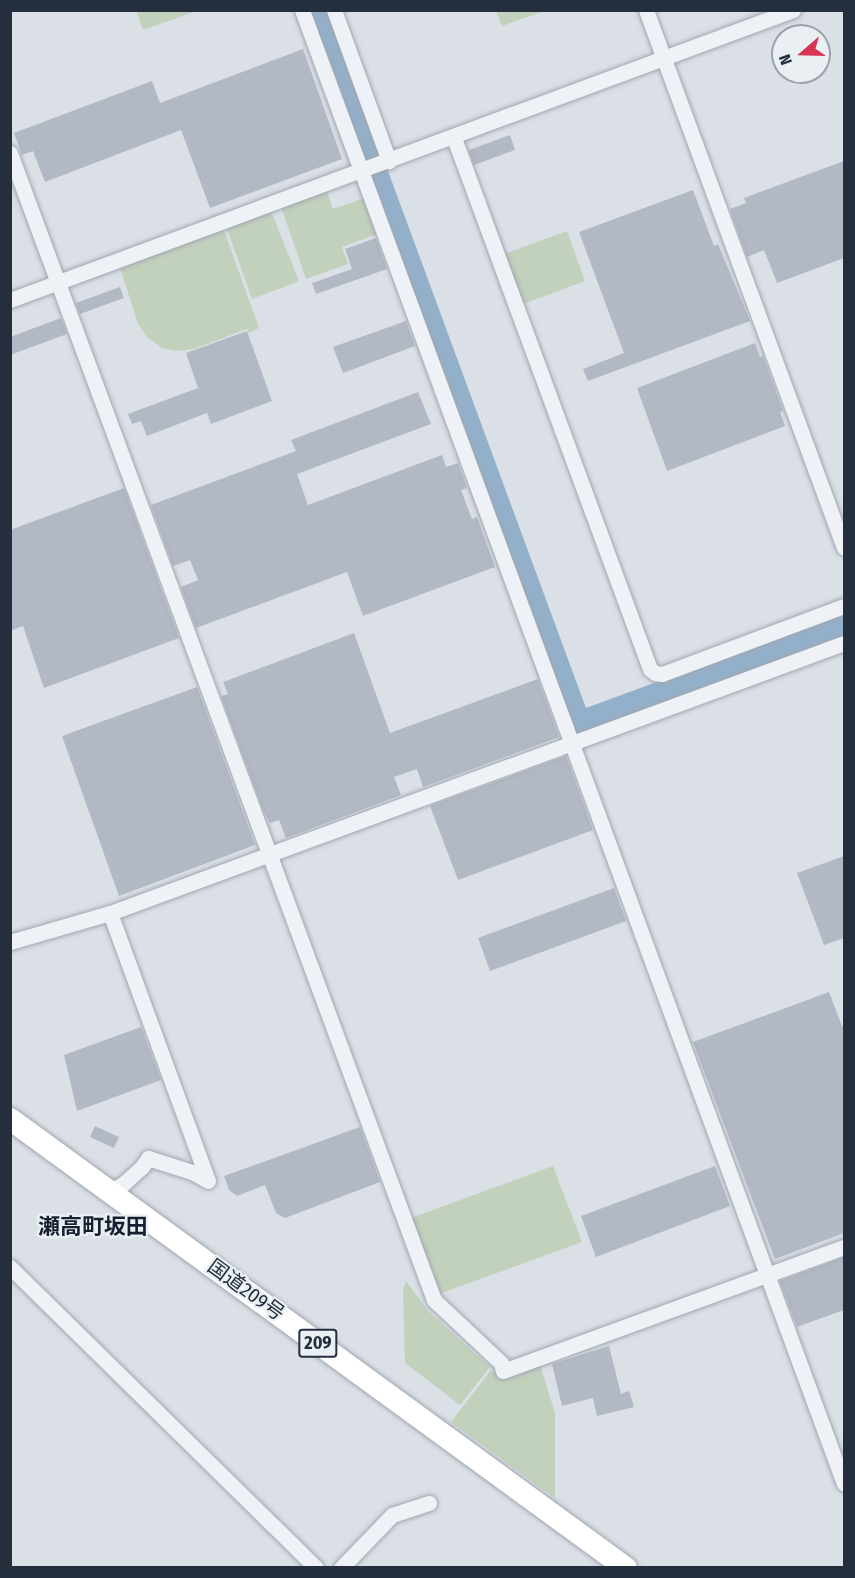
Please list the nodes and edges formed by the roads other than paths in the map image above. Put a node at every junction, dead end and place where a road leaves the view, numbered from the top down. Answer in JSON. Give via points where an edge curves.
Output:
{"nodes":[{"id":1,"x":302,"y":10,"type":"edge"},
{"id":2,"x":334,"y":10,"type":"edge"},
{"id":3,"x":646,"y":10,"type":"edge"},
{"id":4,"x":793,"y":10,"type":"edge"},
{"id":5,"x":663,"y":58,"type":"junction"},
{"id":6,"x":454,"y":138,"type":"junction"},
{"id":7,"x":10,"y":153,"type":"edge"},
{"id":8,"x":389,"y":161,"type":"junction"},
{"id":9,"x":361,"y":171,"type":"junction"},
{"id":10,"x":58,"y":282,"type":"junction"},
{"id":11,"x":10,"y":300,"type":"edge"},
{"id":12,"x":844,"y":548,"type":"edge"},
{"id":13,"x":844,"y":606,"type":"edge"},
{"id":14,"x":844,"y":643,"type":"edge"},
{"id":15,"x":572,"y":743,"type":"junction"},
{"id":16,"x":269,"y":855,"type":"junction"},
{"id":17,"x":110,"y":913,"type":"junction"},
{"id":18,"x":10,"y":942,"type":"edge"},
{"id":19,"x":10,"y":1119,"type":"edge"},
{"id":20,"x":110,"y":1191,"type":"junction"},
{"id":21,"x":844,"y":1247,"type":"edge"},
{"id":22,"x":10,"y":1267,"type":"edge"},
{"id":23,"x":767,"y":1275,"type":"junction"},
{"id":24,"x":844,"y":1484,"type":"edge"},
{"id":25,"x":429,"y":1503,"type":"dead end"},
{"id":26,"x":316,"y":1568,"type":"edge"},
{"id":27,"x":341,"y":1568,"type":"edge"},
{"id":28,"x":626,"y":1568,"type":"edge"}],
"edges":[{"from":1,"to":9,"type":"street"},
{"from":2,"to":8,"type":"street"},
{"from":3,"to":5,"type":"street"},
{"from":4,"to":5,"type":"street"},
{"from":5,"to":6,"type":"street"},
{"from":5,"to":12,"type":"street"},
{"from":6,"to":8,"type":"street"},
{"from":6,"to":13,"type":"street","via":[[650,669],[662,674]]},
{"from":7,"to":10,"type":"street"},
{"from":8,"to":9,"type":"street"},
{"from":9,"to":10,"type":"street"},
{"from":9,"to":15,"type":"street"},
{"from":10,"to":11,"type":"street"},
{"from":10,"to":16,"type":"street"},
{"from":14,"to":15,"type":"street"},
{"from":15,"to":16,"type":"street"},
{"from":15,"to":23,"type":"street"},
{"from":16,"to":17,"type":"street"},
{"from":16,"to":23,"type":"street","via":[[434,1300],[501,1363],[503,1371]]},
{"from":17,"to":18,"type":"street"},
{"from":17,"to":20,"type":"street","via":[[208,1181],[148,1158],[123,1184]]},
{"from":19,"to":20,"type":"highway","name":"国道209号","number":"209"},
{"from":20,"to":28,"type":"highway","name":"国道209号","number":"209"},
{"from":21,"to":23,"type":"street"},
{"from":22,"to":26,"type":"street"},
{"from":23,"to":24,"type":"street"},
{"from":25,"to":27,"type":"street","via":[[392,1515]]}]}
